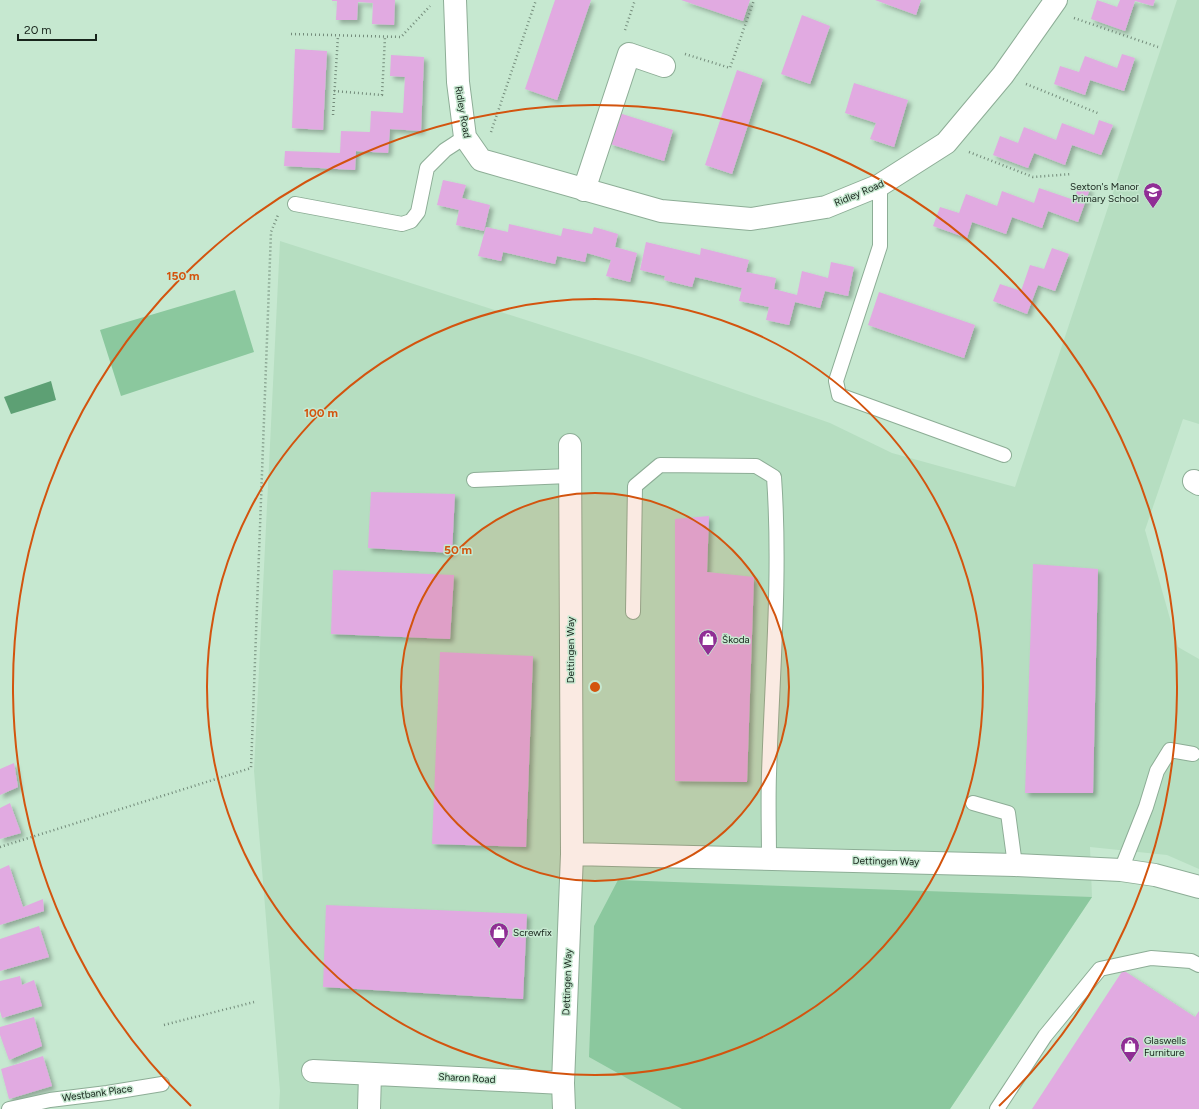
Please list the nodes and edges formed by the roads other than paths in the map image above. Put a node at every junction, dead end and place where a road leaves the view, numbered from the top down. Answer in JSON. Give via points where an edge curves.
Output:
{"nodes":[{"id":1,"x":445,"y":1,"type":"edge"},
{"id":2,"x":1053,"y":5,"type":"edge"},
{"id":3,"x":664,"y":66,"type":"road end"},
{"id":4,"x":465,"y":137,"type":"junction"},
{"id":5,"x":880,"y":185,"type":"junction"},
{"id":6,"x":584,"y":190,"type":"junction"},
{"id":7,"x":295,"y":204,"type":"road end"},
{"id":8,"x":570,"y":445,"type":"dead end"},
{"id":9,"x":1004,"y":455,"type":"dead end"},
{"id":10,"x":569,"y":476,"type":"junction"},
{"id":11,"x":474,"y":480,"type":"dead end"},
{"id":12,"x":633,"y":612,"type":"dead end"},
{"id":13,"x":1193,"y":754,"type":"dead end"},
{"id":14,"x":973,"y":803,"type":"dead end"},
{"id":15,"x":572,"y":854,"type":"junction"},
{"id":16,"x":769,"y":858,"type":"junction"},
{"id":17,"x":1015,"y":864,"type":"junction"},
{"id":18,"x":1121,"y":870,"type":"junction"},
{"id":19,"x":1199,"y":887,"type":"edge"},
{"id":20,"x":1199,"y":965,"type":"edge"},
{"id":21,"x":313,"y":1071,"type":"dead end"},
{"id":22,"x":370,"y":1074,"type":"junction"},
{"id":23,"x":563,"y":1083,"type":"junction"},
{"id":24,"x":162,"y":1084,"type":"dead end"},
{"id":25,"x":9,"y":1109,"type":"edge"},
{"id":26,"x":369,"y":1109,"type":"edge"},
{"id":27,"x":564,"y":1109,"type":"edge"},
{"id":28,"x":997,"y":1109,"type":"edge"}],
"edges":[{"from":1,"to":4,"type":"street","name":"Ridley Road"},
{"from":2,"to":5,"type":"street","name":"Ridley Road","via":[[1003,75],[946,143]]},
{"from":3,"to":6,"type":"street","via":[[629,54]]},
{"from":4,"to":6,"type":"street","name":"Ridley Road","via":[[481,160]]},
{"from":4,"to":7,"type":"lane","via":[[445,150],[427,168],[418,212],[411,221],[402,224]]},
{"from":5,"to":6,"type":"street","name":"Ridley Road","via":[[826,207],[751,219],[661,211]]},
{"from":5,"to":9,"type":"lane","via":[[880,246],[836,381],[839,395]]},
{"from":8,"to":10,"type":"street","name":"Dettingen Way"},
{"from":10,"to":11,"type":"lane"},
{"from":10,"to":15,"type":"street","name":"Dettingen Way"},
{"from":12,"to":16,"type":"lane","via":[[635,486],[660,465],[756,466],[774,477],[777,580],[769,775]]},
{"from":13,"to":18,"type":"lane","via":[[1170,750],[1156,771],[1146,807]]},
{"from":14,"to":17,"type":"lane","via":[[1008,813]]},
{"from":15,"to":16,"type":"street","name":"Dettingen Way"},
{"from":15,"to":23,"type":"street","name":"Dettingen Way"},
{"from":16,"to":17,"type":"street","name":"Dettingen Way"},
{"from":17,"to":18,"type":"street","name":"Dettingen Way"},
{"from":18,"to":19,"type":"street","name":"Dettingen Way","via":[[1155,875]]},
{"from":20,"to":28,"type":"lane","via":[[1191,961],[1151,958],[1100,969],[1045,1036]]},
{"from":21,"to":22,"type":"street","name":"Sharon Road"},
{"from":22,"to":23,"type":"street","name":"Sharon Road"},
{"from":22,"to":26,"type":"street"},
{"from":23,"to":27,"type":"street","name":"Dettingen Way"},
{"from":24,"to":25,"type":"lane","name":"Westbank Place","via":[[50,1100]]}]}
